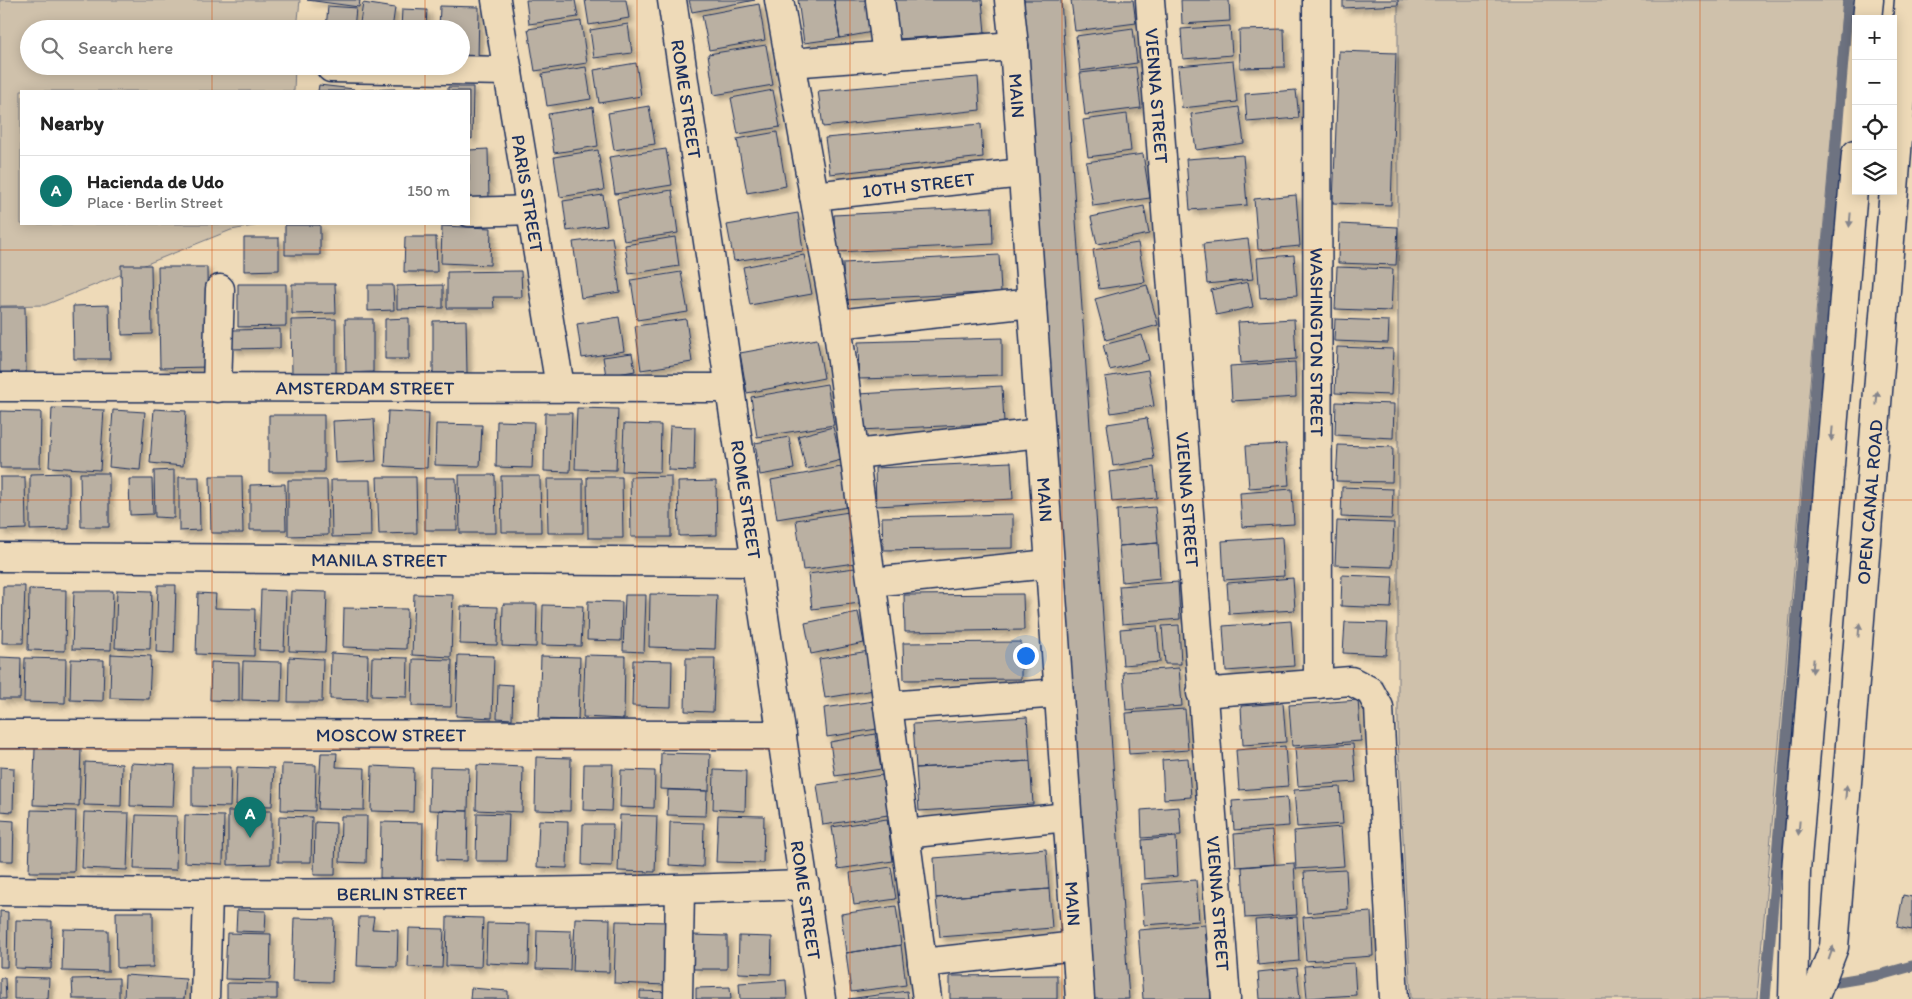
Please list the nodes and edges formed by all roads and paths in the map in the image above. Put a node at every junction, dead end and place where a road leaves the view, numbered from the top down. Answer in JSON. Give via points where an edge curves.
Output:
{"nodes":[{"id":1,"x":496,"y":0,"type":"edge"},
{"id":2,"x":672,"y":0,"type":"edge"},
{"id":3,"x":779,"y":0,"type":"edge"},
{"id":4,"x":880,"y":0,"type":"edge"},
{"id":5,"x":1009,"y":0,"type":"edge"},
{"id":6,"x":1150,"y":0,"type":"edge"},
{"id":7,"x":1317,"y":0,"type":"edge"},
{"id":8,"x":1869,"y":0,"type":"edge"},
{"id":9,"x":1909,"y":0,"type":"edge"},
{"id":10,"x":1867,"y":15,"type":"edge"},
{"id":11,"x":1014,"y":46,"type":"junction"},
{"id":12,"x":887,"y":56,"type":"junction"},
{"id":13,"x":790,"y":63,"type":"junction"},
{"id":14,"x":470,"y":70,"type":"edge"},
{"id":15,"x":508,"y":70,"type":"junction"},
{"id":16,"x":1022,"y":173,"type":"junction"},
{"id":17,"x":1853,"y":195,"type":"edge"},
{"id":18,"x":814,"y":196,"type":"junction"},
{"id":19,"x":531,"y":210,"type":"junction"},
{"id":20,"x":470,"y":212,"type":"edge"},
{"id":21,"x":220,"y":289,"type":"dead end"},
{"id":22,"x":1032,"y":303,"type":"junction"},
{"id":23,"x":837,"y":324,"type":"junction"},
{"id":24,"x":0,"y":386,"type":"edge"},
{"id":25,"x":560,"y":387,"type":"junction"},
{"id":26,"x":217,"y":388,"type":"junction"},
{"id":27,"x":730,"y":388,"type":"junction"},
{"id":28,"x":1040,"y":433,"type":"junction"},
{"id":29,"x":855,"y":454,"type":"junction"},
{"id":30,"x":0,"y":557,"type":"edge"},
{"id":31,"x":757,"y":562,"type":"junction"},
{"id":32,"x":1049,"y":564,"type":"junction"},
{"id":33,"x":872,"y":582,"type":"junction"},
{"id":34,"x":1318,"y":684,"type":"junction"},
{"id":35,"x":1202,"y":692,"type":"junction"},
{"id":36,"x":1059,"y":693,"type":"junction"},
{"id":37,"x":888,"y":706,"type":"junction"},
{"id":38,"x":0,"y":734,"type":"edge"},
{"id":39,"x":782,"y":735,"type":"junction"},
{"id":40,"x":1067,"y":817,"type":"junction"},
{"id":41,"x":905,"y":834,"type":"junction"},
{"id":42,"x":804,"y":885,"type":"junction"},
{"id":43,"x":680,"y":890,"type":"junction"},
{"id":44,"x":0,"y":891,"type":"edge"},
{"id":45,"x":208,"y":894,"type":"junction"},
{"id":46,"x":1076,"y":946,"type":"junction"},
{"id":47,"x":922,"y":963,"type":"junction"},
{"id":48,"x":205,"y":999,"type":"edge"},
{"id":49,"x":678,"y":999,"type":"edge"},
{"id":50,"x":821,"y":999,"type":"edge"},
{"id":51,"x":927,"y":999,"type":"edge"},
{"id":52,"x":1080,"y":999,"type":"edge"},
{"id":53,"x":1226,"y":999,"type":"edge"},
{"id":54,"x":1394,"y":999,"type":"edge"},
{"id":55,"x":1793,"y":999,"type":"edge"},
{"id":56,"x":1814,"y":999,"type":"edge"}],
"edges":[{"from":1,"to":15,"type":"street","name":"PARIS STREET"},
{"from":2,"to":27,"type":"street","name":"ROME STREET"},
{"from":3,"to":13,"type":"street"},
{"from":4,"to":12,"type":"street"},
{"from":5,"to":11,"type":"street","name":"MAIN"},
{"from":6,"to":35,"type":"street","name":"VIENNA STREET"},
{"from":7,"to":34,"type":"street","name":"WASHINGTON STREET"},
{"from":8,"to":10,"type":"street"},
{"from":56,"to":9,"type":"street","name":"OPEN CANAL ROAD","one_way":true,"via":[[1834,947]]},
{"from":11,"to":12,"type":"street"},
{"from":11,"to":16,"type":"street","name":"MAIN"},
{"from":12,"to":13,"type":"street"},
{"from":13,"to":18,"type":"street"},
{"from":14,"to":15,"type":"street"},
{"from":15,"to":19,"type":"street","name":"PARIS STREET"},
{"from":16,"to":18,"type":"street","name":"10TH STREET"},
{"from":16,"to":22,"type":"street","name":"MAIN"},
{"from":17,"to":55,"type":"street","one_way":true,"via":[[1796,871]]},
{"from":18,"to":23,"type":"street"},
{"from":19,"to":20,"type":"street"},
{"from":19,"to":25,"type":"street","name":"PARIS STREET"},
{"from":21,"to":26,"type":"street"},
{"from":22,"to":23,"type":"street"},
{"from":22,"to":28,"type":"street","name":"MAIN"},
{"from":23,"to":29,"type":"street"},
{"from":24,"to":26,"type":"street","name":"AMSTERDAM STREET"},
{"from":25,"to":26,"type":"street","name":"AMSTERDAM STREET"},
{"from":25,"to":27,"type":"street","name":"AMSTERDAM STREET"},
{"from":27,"to":31,"type":"street","name":"ROME STREET"},
{"from":28,"to":29,"type":"street"},
{"from":28,"to":32,"type":"street","name":"MAIN"},
{"from":29,"to":33,"type":"street"},
{"from":30,"to":31,"type":"street","name":"MANILA STREET"},
{"from":31,"to":39,"type":"street","name":"ROME STREET"},
{"from":32,"to":33,"type":"street"},
{"from":32,"to":36,"type":"street","name":"MAIN"},
{"from":33,"to":37,"type":"street"},
{"from":34,"to":35,"type":"street"},
{"from":34,"to":54,"type":"street","via":[[1351,681],[1370,691],[1379,707]]},
{"from":35,"to":53,"type":"street","name":"VIENNA STREET"},
{"from":36,"to":37,"type":"street"},
{"from":36,"to":40,"type":"street","name":"MAIN"},
{"from":37,"to":41,"type":"street"},
{"from":38,"to":39,"type":"street","name":"MOSCOW STREET"},
{"from":39,"to":42,"type":"street","name":"ROME STREET"},
{"from":40,"to":41,"type":"street"},
{"from":40,"to":46,"type":"street","name":"MAIN"},
{"from":41,"to":47,"type":"street"},
{"from":42,"to":43,"type":"street","name":"BERLIN STREET"},
{"from":42,"to":50,"type":"street","name":"ROME STREET"},
{"from":43,"to":45,"type":"street","name":"BERLIN STREET"},
{"from":43,"to":49,"type":"street"},
{"from":44,"to":45,"type":"street","name":"BERLIN STREET"},
{"from":45,"to":48,"type":"street"},
{"from":46,"to":47,"type":"street"},
{"from":46,"to":52,"type":"street","name":"MAIN"},
{"from":47,"to":51,"type":"street"}]}
